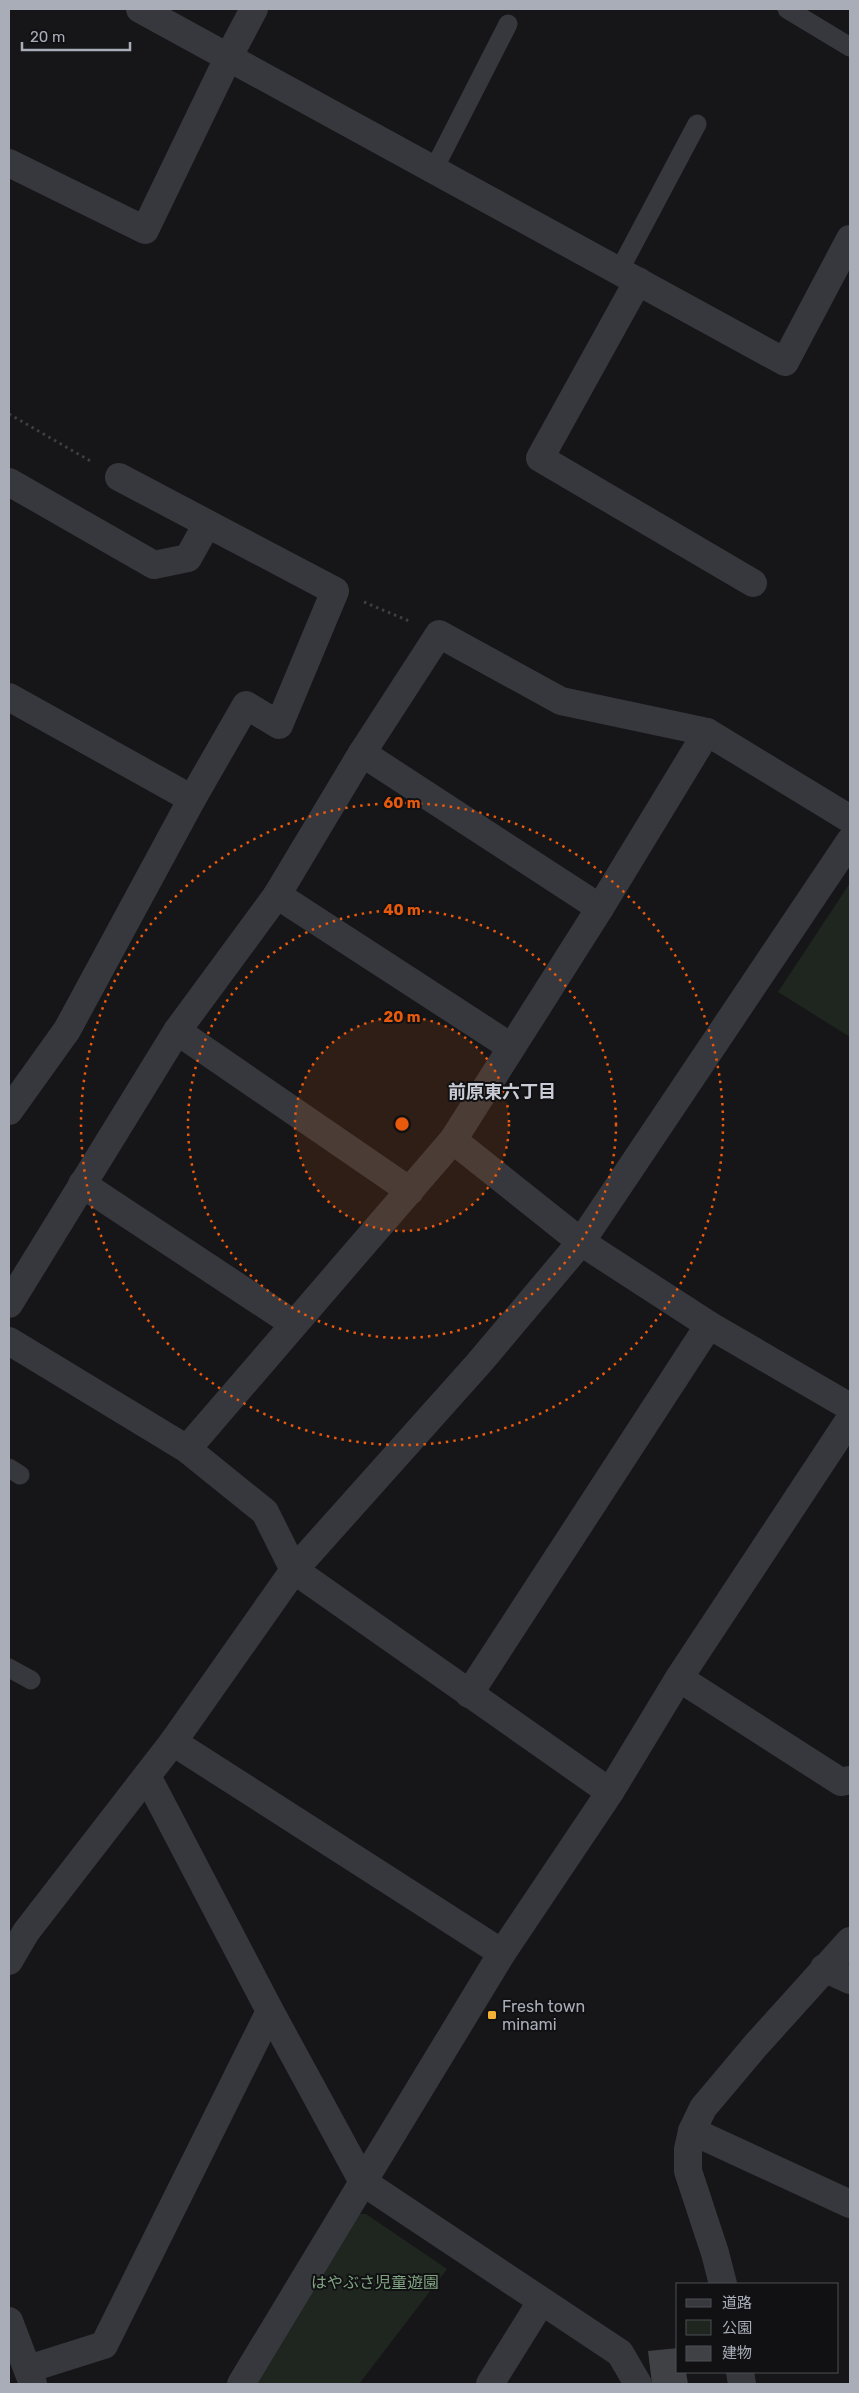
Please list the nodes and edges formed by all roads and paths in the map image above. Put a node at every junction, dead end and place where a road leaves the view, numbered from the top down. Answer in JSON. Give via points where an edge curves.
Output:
{"nodes":[{"id":1,"x":140,"y":9,"type":"edge"},
{"id":2,"x":254,"y":9,"type":"edge"},
{"id":3,"x":787,"y":9,"type":"edge"},
{"id":4,"x":508,"y":24,"type":"dead end"},
{"id":5,"x":850,"y":47,"type":"edge"},
{"id":6,"x":229,"y":56,"type":"junction"},
{"id":7,"x":697,"y":124,"type":"dead end"},
{"id":8,"x":9,"y":163,"type":"edge"},
{"id":9,"x":434,"y":169,"type":"junction"},
{"id":10,"x":850,"y":239,"type":"edge"},
{"id":11,"x":629,"y":276,"type":"junction"},
{"id":12,"x":9,"y":414,"type":"edge"},
{"id":13,"x":119,"y":477,"type":"joint"},
{"id":14,"x":9,"y":482,"type":"edge"},
{"id":15,"x":207,"y":524,"type":"junction"},
{"id":16,"x":753,"y":583,"type":"dead end"},
{"id":17,"x":326,"y":587,"type":"junction"},
{"id":18,"x":439,"y":634,"type":"junction"},
{"id":19,"x":9,"y":697,"type":"edge"},
{"id":20,"x":707,"y":732,"type":"junction"},
{"id":21,"x":362,"y":754,"type":"junction"},
{"id":22,"x":192,"y":799,"type":"junction"},
{"id":23,"x":850,"y":819,"type":"edge"},
{"id":24,"x":850,"y":841,"type":"edge"},
{"id":25,"x":277,"y":895,"type":"junction"},
{"id":26,"x":600,"y":908,"type":"junction"},
{"id":27,"x":177,"y":1031,"type":"junction"},
{"id":28,"x":511,"y":1047,"type":"junction"},
{"id":29,"x":9,"y":1111,"type":"edge"},
{"id":30,"x":453,"y":1140,"type":"junction"},
{"id":31,"x":82,"y":1184,"type":"junction"},
{"id":32,"x":410,"y":1191,"type":"junction"},
{"id":33,"x":581,"y":1242,"type":"junction"},
{"id":34,"x":9,"y":1304,"type":"edge"},
{"id":35,"x":294,"y":1324,"type":"junction"},
{"id":36,"x":709,"y":1325,"type":"junction"},
{"id":37,"x":9,"y":1341,"type":"edge"},
{"id":38,"x":850,"y":1407,"type":"edge"},
{"id":39,"x":850,"y":1419,"type":"edge"},
{"id":40,"x":188,"y":1449,"type":"junction"},
{"id":41,"x":294,"y":1570,"type":"junction"},
{"id":42,"x":9,"y":1668,"type":"edge"},
{"id":43,"x":680,"y":1678,"type":"junction"},
{"id":44,"x":31,"y":1680,"type":"dead end"},
{"id":45,"x":469,"y":1694,"type":"junction"},
{"id":46,"x":173,"y":1742,"type":"junction"},
{"id":47,"x":147,"y":1776,"type":"junction"},
{"id":48,"x":850,"y":1780,"type":"edge"},
{"id":49,"x":610,"y":1792,"type":"junction"},
{"id":50,"x":850,"y":1941,"type":"edge"},
{"id":51,"x":502,"y":1953,"type":"junction"},
{"id":52,"x":9,"y":1961,"type":"edge"},
{"id":53,"x":824,"y":1968,"type":"junction"},
{"id":54,"x":850,"y":1980,"type":"edge"},
{"id":55,"x":270,"y":2011,"type":"junction"},
{"id":56,"x":692,"y":2131,"type":"junction"},
{"id":57,"x":363,"y":2182,"type":"junction"},
{"id":58,"x":850,"y":2204,"type":"edge"},
{"id":59,"x":723,"y":2283,"type":"edge"},
{"id":60,"x":541,"y":2302,"type":"junction"},
{"id":61,"x":9,"y":2321,"type":"edge"},
{"id":62,"x":31,"y":2377,"type":"edge"},
{"id":63,"x":241,"y":2384,"type":"edge"},
{"id":64,"x":490,"y":2384,"type":"edge"},
{"id":65,"x":638,"y":2384,"type":"edge"}],
"edges":[{"from":1,"to":6,"type":"street"},
{"from":2,"to":6,"type":"street"},
{"from":3,"to":5,"type":"lane"},
{"from":4,"to":9,"type":"lane"},
{"from":6,"to":8,"type":"street","via":[[145,230]]},
{"from":6,"to":9,"type":"street"},
{"from":7,"to":11,"type":"lane"},
{"from":9,"to":11,"type":"street"},
{"from":10,"to":11,"type":"street","via":[[784,362]]},
{"from":11,"to":16,"type":"street","via":[[540,458]]},
{"from":12,"to":13,"type":"path"},
{"from":13,"to":15,"type":"street"},
{"from":14,"to":15,"type":"street","via":[[154,565],[188,558]]},
{"from":15,"to":17,"type":"street"},
{"from":17,"to":18,"type":"path"},
{"from":17,"to":22,"type":"street","via":[[335,591],[278,725],[246,705]]},
{"from":18,"to":20,"type":"street","via":[[561,701]]},
{"from":18,"to":21,"type":"street"},
{"from":19,"to":22,"type":"street"},
{"from":20,"to":23,"type":"street"},
{"from":20,"to":26,"type":"street"},
{"from":21,"to":25,"type":"street"},
{"from":21,"to":26,"type":"street"},
{"from":22,"to":29,"type":"street","via":[[67,1030]]},
{"from":24,"to":33,"type":"street"},
{"from":25,"to":27,"type":"street"},
{"from":25,"to":28,"type":"street"},
{"from":26,"to":28,"type":"street"},
{"from":27,"to":31,"type":"street"},
{"from":27,"to":32,"type":"street"},
{"from":28,"to":30,"type":"street"},
{"from":30,"to":32,"type":"street"},
{"from":30,"to":33,"type":"street"},
{"from":31,"to":34,"type":"street"},
{"from":31,"to":35,"type":"street"},
{"from":32,"to":35,"type":"street"},
{"from":33,"to":36,"type":"street"},
{"from":33,"to":41,"type":"street"},
{"from":35,"to":40,"type":"street"},
{"from":36,"to":38,"type":"street"},
{"from":36,"to":45,"type":"street"},
{"from":37,"to":40,"type":"street"},
{"from":39,"to":43,"type":"street"},
{"from":40,"to":41,"type":"street","via":[[265,1512]]},
{"from":41,"to":45,"type":"street"},
{"from":41,"to":46,"type":"street"},
{"from":42,"to":44,"type":"lane"},
{"from":43,"to":48,"type":"street","via":[[841,1782]]},
{"from":43,"to":49,"type":"street"},
{"from":45,"to":49,"type":"street"},
{"from":46,"to":47,"type":"street"},
{"from":46,"to":51,"type":"street"},
{"from":47,"to":52,"type":"street","via":[[26,1932]]},
{"from":47,"to":55,"type":"street"},
{"from":49,"to":51,"type":"street"},
{"from":50,"to":53,"type":"street"},
{"from":51,"to":57,"type":"street"},
{"from":53,"to":54,"type":"street"},
{"from":53,"to":56,"type":"street","via":[[703,2108]]},
{"from":55,"to":57,"type":"street"},
{"from":55,"to":62,"type":"street","via":[[104,2345]]},
{"from":56,"to":58,"type":"street"},
{"from":56,"to":59,"type":"street","via":[[688,2171]]},
{"from":57,"to":60,"type":"street"},
{"from":57,"to":63,"type":"street"},
{"from":60,"to":64,"type":"street"},
{"from":60,"to":65,"type":"street","via":[[620,2353]]},
{"from":61,"to":62,"type":"street"}]}
